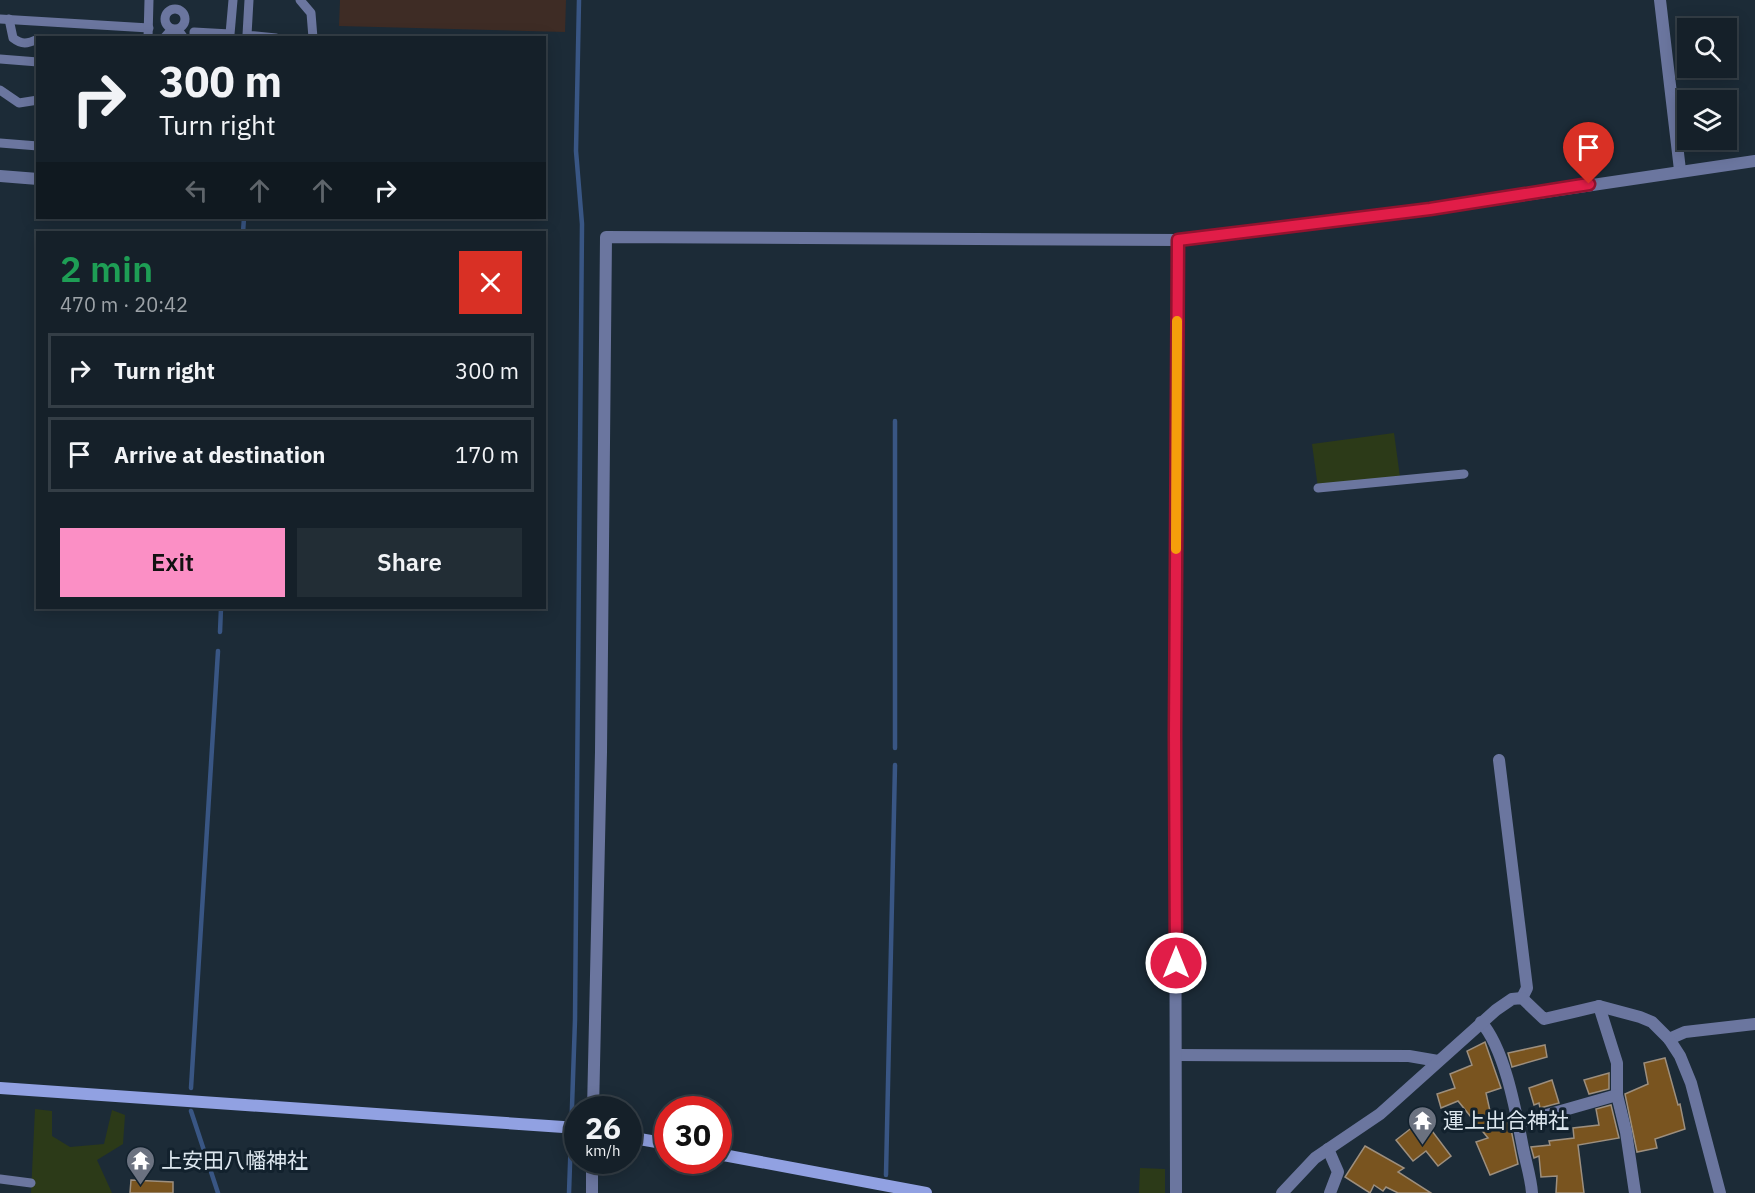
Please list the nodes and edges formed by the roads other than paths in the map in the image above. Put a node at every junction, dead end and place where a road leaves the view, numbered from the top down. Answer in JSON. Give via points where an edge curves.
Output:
{"nodes":[{"id":1,"x":149,"y":0,"type":"edge"},
{"id":2,"x":233,"y":0,"type":"edge"},
{"id":3,"x":249,"y":0,"type":"edge"},
{"id":4,"x":300,"y":0,"type":"edge"},
{"id":5,"x":309,"y":0,"type":"edge"},
{"id":6,"x":1660,"y":0,"type":"edge"},
{"id":7,"x":176,"y":4,"type":"edge"},
{"id":8,"x":311,"y":12,"type":"junction"},
{"id":9,"x":3,"y":19,"type":"edge"},
{"id":10,"x":172,"y":29,"type":"junction"},
{"id":11,"x":148,"y":33,"type":"edge"},
{"id":12,"x":166,"y":36,"type":"edge"},
{"id":13,"x":183,"y":36,"type":"edge"},
{"id":14,"x":194,"y":36,"type":"edge"},
{"id":15,"x":257,"y":36,"type":"edge"},
{"id":16,"x":313,"y":36,"type":"edge"},
{"id":17,"x":36,"y":40,"type":"edge"},
{"id":18,"x":0,"y":59,"type":"edge"},
{"id":19,"x":36,"y":62,"type":"edge"},
{"id":20,"x":0,"y":90,"type":"edge"},
{"id":21,"x":36,"y":100,"type":"edge"},
{"id":22,"x":0,"y":143,"type":"edge"},
{"id":23,"x":36,"y":146,"type":"edge"},
{"id":24,"x":1755,"y":161,"type":"edge"},
{"id":25,"x":1680,"y":170,"type":"junction"},
{"id":26,"x":0,"y":176,"type":"edge"},
{"id":27,"x":36,"y":179,"type":"edge"},
{"id":28,"x":1178,"y":240,"type":"junction"},
{"id":29,"x":1464,"y":474,"type":"dead end"},
{"id":30,"x":1318,"y":488,"type":"dead end"},
{"id":31,"x":1499,"y":760,"type":"dead end"},
{"id":32,"x":1522,"y":998,"type":"junction"},
{"id":33,"x":1599,"y":1006,"type":"junction"},
{"id":34,"x":1481,"y":1022,"type":"junction"},
{"id":35,"x":1755,"y":1024,"type":"edge"},
{"id":36,"x":1669,"y":1039,"type":"junction"},
{"id":37,"x":1177,"y":1055,"type":"junction"},
{"id":38,"x":1438,"y":1061,"type":"junction"},
{"id":39,"x":0,"y":1088,"type":"edge"},
{"id":40,"x":1617,"y":1095,"type":"junction"},
{"id":41,"x":593,"y":1096,"type":"edge"},
{"id":42,"x":1519,"y":1123,"type":"junction"},
{"id":43,"x":564,"y":1126,"type":"edge"},
{"id":44,"x":1328,"y":1149,"type":"junction"},
{"id":45,"x":732,"y":1157,"type":"edge"},
{"id":46,"x":592,"y":1174,"type":"edge"},
{"id":47,"x":0,"y":1179,"type":"edge"},
{"id":48,"x":31,"y":1183,"type":"dead end"},
{"id":49,"x":592,"y":1193,"type":"edge"},
{"id":50,"x":926,"y":1193,"type":"edge"},
{"id":51,"x":1176,"y":1193,"type":"edge"},
{"id":52,"x":1282,"y":1193,"type":"edge"},
{"id":53,"x":1330,"y":1193,"type":"edge"},
{"id":54,"x":1532,"y":1193,"type":"edge"},
{"id":55,"x":1635,"y":1193,"type":"edge"},
{"id":56,"x":1720,"y":1193,"type":"edge"}],
"edges":[{"from":1,"to":11,"type":"lane"},
{"from":2,"to":14,"type":"lane","via":[[230,34],[194,32]]},
{"from":3,"to":15,"type":"lane","via":[[247,35]]},
{"from":4,"to":8,"type":"lane"},
{"from":5,"to":8,"type":"lane"},
{"from":6,"to":25,"type":"street"},
{"from":7,"to":10,"type":"lane","via":[[165,16],[165,23]]},
{"from":7,"to":10,"type":"lane","via":[[185,20],[180,28]]},
{"from":8,"to":16,"type":"lane"},
{"from":9,"to":11,"type":"lane"},
{"from":9,"to":17,"type":"lane","via":[[12,38],[20,44]]},
{"from":10,"to":12,"type":"lane"},
{"from":10,"to":13,"type":"lane"},
{"from":18,"to":19,"type":"lane"},
{"from":20,"to":21,"type":"lane","via":[[19,103]]},
{"from":22,"to":23,"type":"lane"},
{"from":24,"to":25,"type":"street"},
{"from":25,"to":28,"type":"street","via":[[1430,209]]},
{"from":26,"to":27,"type":"street"},
{"from":28,"to":37,"type":"street"},
{"from":28,"to":41,"type":"street","via":[[606,237]]},
{"from":29,"to":30,"type":"lane"},
{"from":31,"to":32,"type":"street","via":[[1527,988]]},
{"from":32,"to":33,"type":"street","via":[[1544,1019]]},
{"from":32,"to":34,"type":"street","via":[[1512,999]]},
{"from":33,"to":36,"type":"street","via":[[1652,1022]]},
{"from":33,"to":40,"type":"street","via":[[1617,1063]]},
{"from":34,"to":38,"type":"street"},
{"from":34,"to":42,"type":"street","via":[[1491,1034]]},
{"from":35,"to":36,"type":"street","via":[[1685,1032]]},
{"from":36,"to":56,"type":"street","via":[[1691,1083]]},
{"from":37,"to":38,"type":"street","via":[[1409,1056]]},
{"from":37,"to":51,"type":"street"},
{"from":38,"to":44,"type":"street","via":[[1380,1114]]},
{"from":39,"to":43,"type":"street"},
{"from":40,"to":42,"type":"street"},
{"from":40,"to":55,"type":"street"},
{"from":42,"to":54,"type":"street"},
{"from":44,"to":52,"type":"street"},
{"from":44,"to":53,"type":"street","via":[[1338,1172]]},
{"from":45,"to":50,"type":"street"},
{"from":46,"to":49,"type":"street"},
{"from":47,"to":48,"type":"lane"}]}
